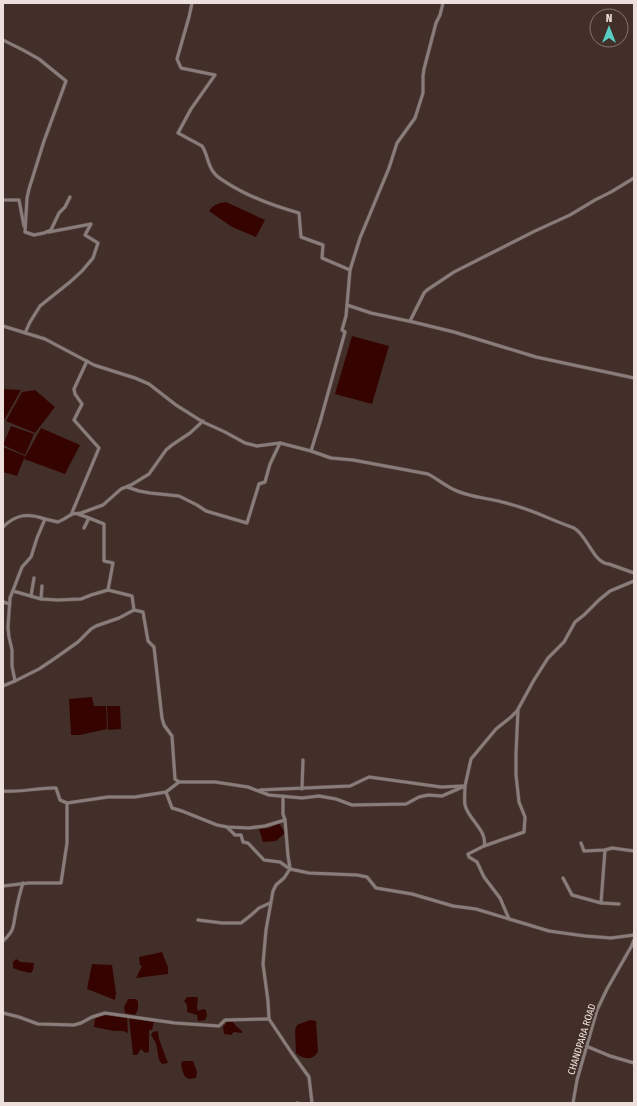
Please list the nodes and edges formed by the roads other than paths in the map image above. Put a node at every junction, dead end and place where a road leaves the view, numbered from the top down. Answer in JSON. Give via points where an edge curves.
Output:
{"nodes":[{"id":1,"x":192,"y":3,"type":"edge"},
{"id":2,"x":443,"y":3,"type":"edge"},
{"id":3,"x":3,"y":40,"type":"edge"},
{"id":4,"x":634,"y":178,"type":"edge"},
{"id":5,"x":70,"y":196,"type":"dead end"},
{"id":6,"x":3,"y":200,"type":"edge"},
{"id":7,"x":26,"y":232,"type":"junction"},
{"id":8,"x":44,"y":233,"type":"junction"},
{"id":9,"x":350,"y":270,"type":"junction"},
{"id":10,"x":347,"y":305,"type":"junction"},
{"id":11,"x":410,"y":321,"type":"junction"},
{"id":12,"x":3,"y":326,"type":"edge"},
{"id":13,"x":25,"y":333,"type":"junction"},
{"id":14,"x":87,"y":361,"type":"junction"},
{"id":15,"x":634,"y":378,"type":"edge"},
{"id":16,"x":203,"y":421,"type":"junction"},
{"id":17,"x":280,"y":443,"type":"junction"},
{"id":18,"x":311,"y":450,"type":"junction"},
{"id":19,"x":127,"y":487,"type":"junction"},
{"id":20,"x":78,"y":514,"type":"junction"},
{"id":21,"x":71,"y":515,"type":"junction"},
{"id":22,"x":89,"y":518,"type":"junction"},
{"id":23,"x":45,"y":519,"type":"junction"},
{"id":24,"x":3,"y":527,"type":"edge"},
{"id":25,"x":84,"y":528,"type":"dead end"},
{"id":26,"x":634,"y":573,"type":"edge"},
{"id":27,"x":34,"y":578,"type":"dead end"},
{"id":28,"x":634,"y":581,"type":"edge"},
{"id":29,"x":42,"y":586,"type":"dead end"},
{"id":30,"x":108,"y":590,"type":"junction"},
{"id":31,"x":13,"y":592,"type":"junction"},
{"id":32,"x":31,"y":596,"type":"junction"},
{"id":33,"x":41,"y":599,"type":"junction"},
{"id":34,"x":3,"y":602,"type":"edge"},
{"id":35,"x":10,"y":604,"type":"junction"},
{"id":36,"x":134,"y":610,"type":"junction"},
{"id":37,"x":3,"y":619,"type":"edge"},
{"id":38,"x":8,"y":620,"type":"junction"},
{"id":39,"x":15,"y":681,"type":"junction"},
{"id":40,"x":3,"y":686,"type":"edge"},
{"id":41,"x":518,"y":710,"type":"junction"},
{"id":42,"x":303,"y":760,"type":"dead end"},
{"id":43,"x":179,"y":782,"type":"junction"},
{"id":44,"x":465,"y":786,"type":"junction"},
{"id":45,"x":302,"y":789,"type":"junction"},
{"id":46,"x":260,"y":790,"type":"dead end"},
{"id":47,"x":3,"y":791,"type":"edge"},
{"id":48,"x":166,"y":792,"type":"junction"},
{"id":49,"x":283,"y":796,"type":"junction"},
{"id":50,"x":66,"y":803,"type":"junction"},
{"id":51,"x":285,"y":820,"type":"junction"},
{"id":52,"x":227,"y":827,"type":"junction"},
{"id":53,"x":581,"y":843,"type":"dead end"},
{"id":54,"x":483,"y":846,"type":"junction"},
{"id":55,"x":605,"y":850,"type":"junction"},
{"id":56,"x":634,"y":852,"type":"edge"},
{"id":57,"x":290,"y":868,"type":"junction"},
{"id":58,"x":563,"y":878,"type":"dead end"},
{"id":59,"x":23,"y":883,"type":"junction"},
{"id":60,"x":3,"y":886,"type":"edge"},
{"id":61,"x":270,"y":903,"type":"junction"},
{"id":62,"x":601,"y":903,"type":"junction"},
{"id":63,"x":619,"y":904,"type":"dead end"},
{"id":64,"x":509,"y":919,"type":"junction"},
{"id":65,"x":198,"y":920,"type":"dead end"},
{"id":66,"x":634,"y":935,"type":"edge"},
{"id":67,"x":634,"y":940,"type":"edge"},
{"id":68,"x":3,"y":942,"type":"edge"},
{"id":69,"x":633,"y":948,"type":"edge"},
{"id":70,"x":3,"y":1013,"type":"edge"},
{"id":71,"x":269,"y":1019,"type":"junction"},
{"id":72,"x":586,"y":1046,"type":"junction"},
{"id":73,"x":634,"y":1064,"type":"edge"},
{"id":74,"x":312,"y":1103,"type":"edge"},
{"id":75,"x":573,"y":1103,"type":"edge"}],
"edges":[{"from":1,"to":9,"type":"street","via":[[177,59],[181,68],[215,76],[178,132],[202,146],[210,167],[219,178],[268,203],[299,213],[301,237],[323,245],[322,258]]},
{"from":2,"to":9,"type":"street","via":[[424,68],[423,93],[417,112],[397,143]]},
{"from":3,"to":7,"type":"street","via":[[44,62],[66,81],[29,189]]},
{"from":4,"to":11,"type":"street","via":[[570,215],[445,278],[424,293]]},
{"from":5,"to":8,"type":"street","via":[[65,207],[58,212],[51,230]]},
{"from":6,"to":7,"type":"street","via":[[19,200]]},
{"from":7,"to":8,"type":"street","via":[[34,235]]},
{"from":8,"to":13,"type":"street","via":[[91,224],[85,235],[98,244],[93,258],[82,272],[40,306]]},
{"from":9,"to":10,"type":"street"},
{"from":10,"to":11,"type":"street"},
{"from":10,"to":18,"type":"street","via":[[342,330],[345,332]]},
{"from":11,"to":15,"type":"street","via":[[536,357]]},
{"from":12,"to":13,"type":"street"},
{"from":13,"to":14,"type":"street","via":[[45,339]]},
{"from":14,"to":16,"type":"street","via":[[149,384],[176,405]]},
{"from":14,"to":21,"type":"street","via":[[74,389],[82,404],[74,420],[99,448]]},
{"from":16,"to":17,"type":"street","via":[[245,443],[257,446]]},
{"from":16,"to":19,"type":"street","via":[[166,450],[149,474]]},
{"from":17,"to":18,"type":"street"},
{"from":17,"to":19,"type":"street","via":[[265,482],[259,484],[247,523],[206,511],[179,496]]},
{"from":18,"to":26,"type":"street","via":[[331,458],[428,474],[449,488],[537,513],[578,531],[605,563]]},
{"from":19,"to":20,"type":"street","via":[[103,505]]},
{"from":20,"to":21,"type":"street"},
{"from":20,"to":22,"type":"street"},
{"from":21,"to":23,"type":"street","via":[[58,522]]},
{"from":22,"to":25,"type":"street"},
{"from":22,"to":30,"type":"street","via":[[104,524],[104,561],[113,563]]},
{"from":23,"to":24,"type":"street","via":[[26,515],[13,519]]},
{"from":23,"to":31,"type":"street","via":[[31,557],[22,567]]},
{"from":27,"to":32,"type":"street"},
{"from":28,"to":41,"type":"street","via":[[610,591],[575,622],[564,642],[548,658]]},
{"from":29,"to":33,"type":"street"},
{"from":30,"to":33,"type":"street","via":[[81,599]]},
{"from":30,"to":36,"type":"street","via":[[132,596]]},
{"from":31,"to":32,"type":"street"},
{"from":31,"to":35,"type":"street"},
{"from":32,"to":33,"type":"street"},
{"from":34,"to":35,"type":"street"},
{"from":35,"to":38,"type":"street"},
{"from":36,"to":39,"type":"street","via":[[91,629],[54,659]]},
{"from":36,"to":43,"type":"street","via":[[143,612],[148,642],[154,647],[162,718],[172,736],[175,779]]},
{"from":37,"to":38,"type":"street"},
{"from":38,"to":39,"type":"street"},
{"from":39,"to":40,"type":"street"},
{"from":41,"to":44,"type":"street","via":[[496,729],[471,759]]},
{"from":41,"to":54,"type":"street","via":[[516,775],[519,802],[525,817],[524,832]]},
{"from":42,"to":45,"type":"street"},
{"from":43,"to":48,"type":"street"},
{"from":43,"to":49,"type":"street","via":[[215,782]]},
{"from":44,"to":45,"type":"street","via":[[441,787],[369,777],[350,786]]},
{"from":44,"to":49,"type":"street","via":[[442,796],[419,797],[406,804],[352,805],[319,796]]},
{"from":44,"to":54,"type":"street","via":[[465,806],[471,819],[480,829],[485,842]]},
{"from":45,"to":46,"type":"street"},
{"from":47,"to":50,"type":"street","via":[[56,788],[60,800]]},
{"from":48,"to":50,"type":"street"},
{"from":48,"to":52,"type":"street","via":[[172,808]]},
{"from":49,"to":51,"type":"street"},
{"from":50,"to":59,"type":"street","via":[[67,843],[61,883]]},
{"from":51,"to":52,"type":"street","via":[[249,828]]},
{"from":51,"to":57,"type":"street"},
{"from":52,"to":57,"type":"street","via":[[235,835],[241,835],[243,842],[248,843],[264,860],[280,862]]},
{"from":53,"to":55,"type":"street","via":[[584,851]]},
{"from":54,"to":64,"type":"street","via":[[468,854],[469,857],[477,862],[484,877],[500,898]]},
{"from":55,"to":56,"type":"street","via":[[612,848]]},
{"from":55,"to":62,"type":"street"},
{"from":57,"to":61,"type":"street","via":[[276,885]]},
{"from":57,"to":64,"type":"street","via":[[309,873],[367,877],[376,888],[412,894]]},
{"from":58,"to":62,"type":"street","via":[[572,895]]},
{"from":59,"to":60,"type":"street"},
{"from":59,"to":68,"type":"street","via":[[14,927]]},
{"from":61,"to":65,"type":"street","via":[[259,908],[241,923]]},
{"from":61,"to":71,"type":"street","via":[[263,964]]},
{"from":62,"to":63,"type":"street"},
{"from":64,"to":66,"type":"street","via":[[556,932],[611,938]]},
{"from":67,"to":69,"type":"street","name":"CHANDPARA ROAD"},
{"from":69,"to":72,"type":"street","name":"CHANDPARA ROAD","via":[[597,1010]]},
{"from":70,"to":71,"type":"street","via":[[38,1024],[53,1025],[74,1025],[105,1012],[174,1023],[219,1026],[225,1020]]},
{"from":71,"to":74,"type":"street","via":[[309,1077]]},
{"from":72,"to":73,"type":"street"},
{"from":72,"to":75,"type":"street","name":"CHANDPARA ROAD"}]}
